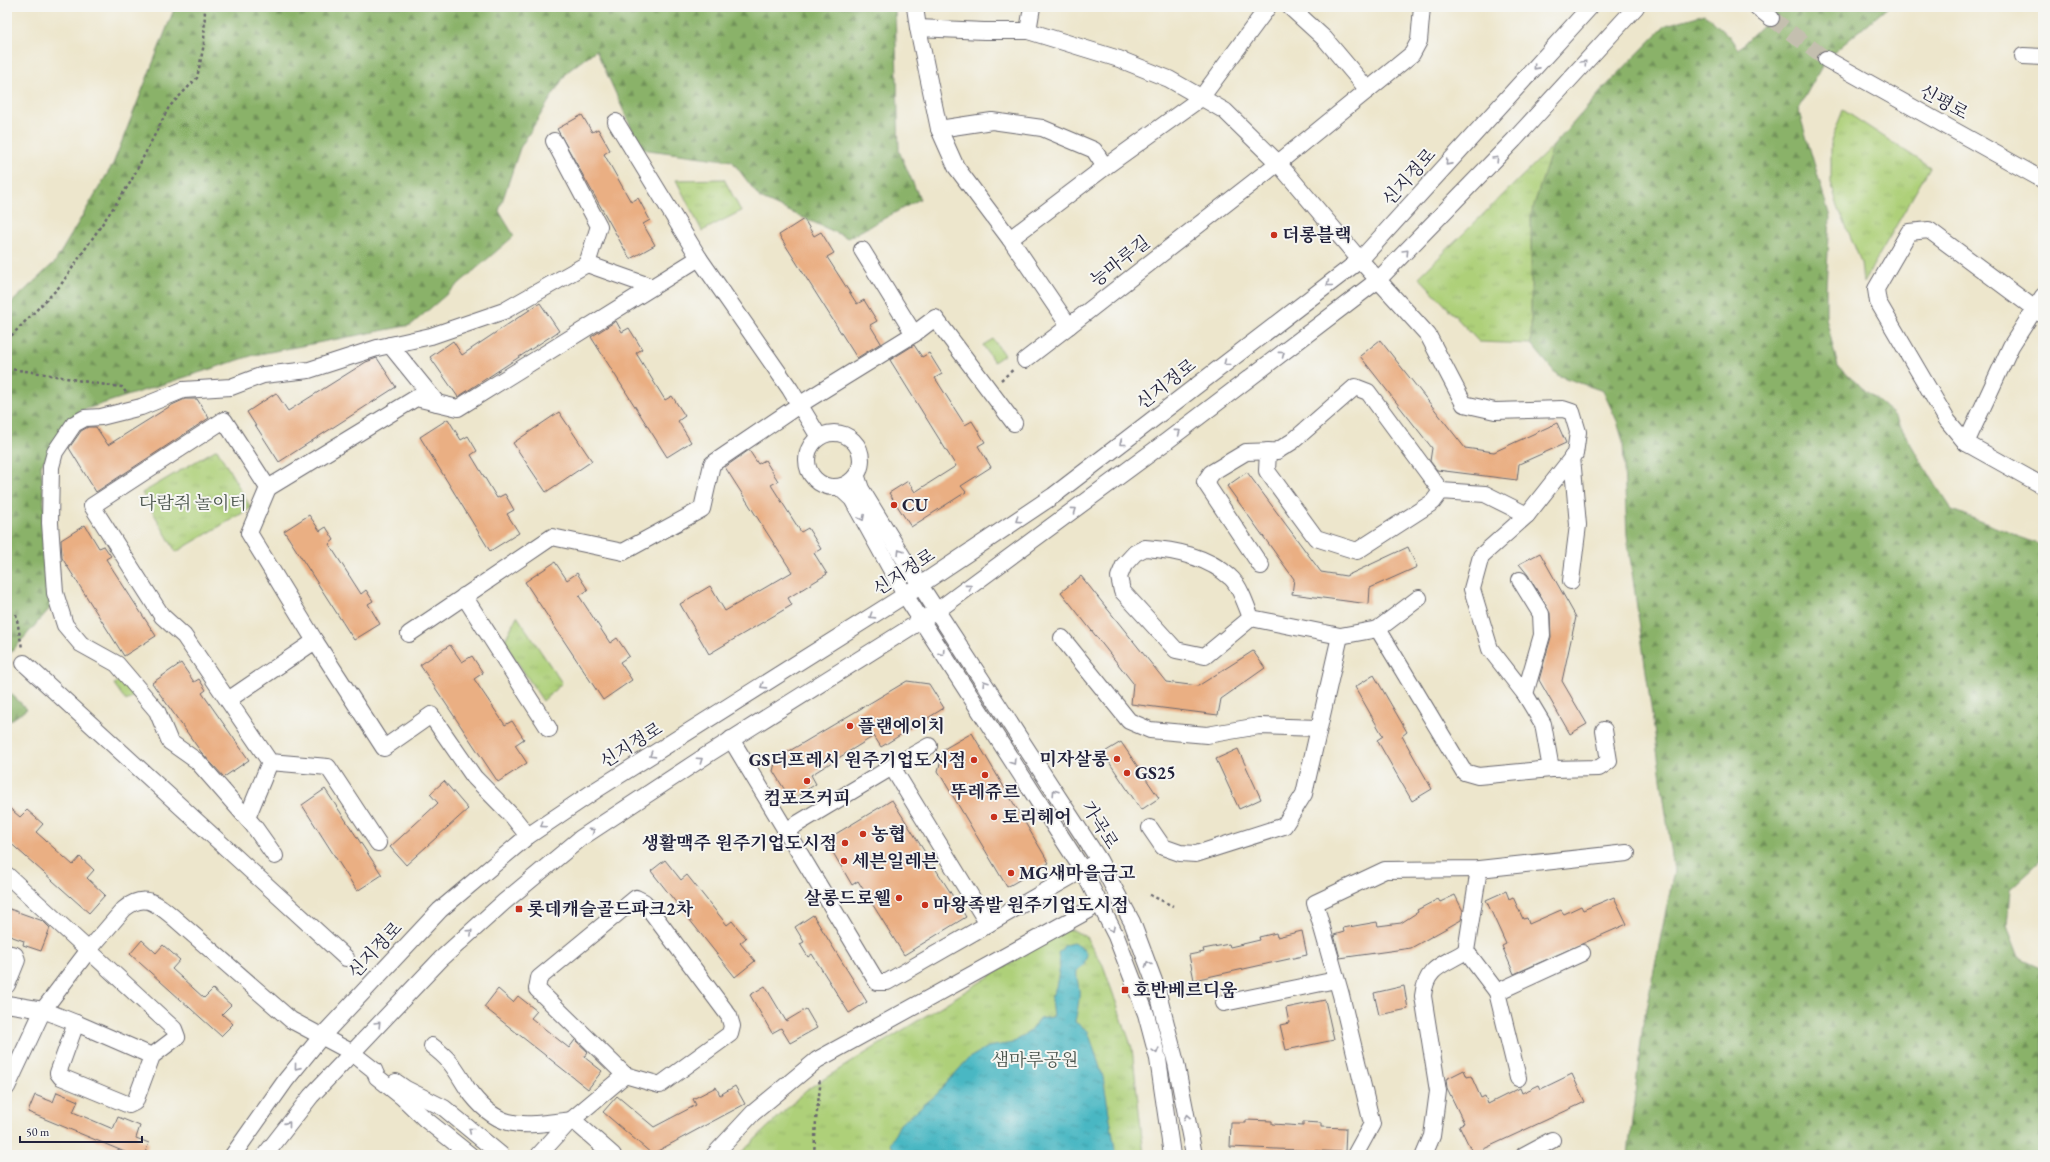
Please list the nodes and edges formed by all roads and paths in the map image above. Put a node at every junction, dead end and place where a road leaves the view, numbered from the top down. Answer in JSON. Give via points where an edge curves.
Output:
{"nodes":[{"id":1,"x":205,"y":7,"type":"edge"},
{"id":2,"x":915,"y":7,"type":"edge"},
{"id":3,"x":1032,"y":7,"type":"edge"},
{"id":4,"x":1268,"y":7,"type":"edge"},
{"id":5,"x":1290,"y":7,"type":"edge"},
{"id":6,"x":1422,"y":7,"type":"edge"},
{"id":7,"x":1590,"y":7,"type":"edge"},
{"id":8,"x":1636,"y":7,"type":"edge"},
{"id":9,"x":1757,"y":7,"type":"edge"},
{"id":10,"x":1772,"y":18,"type":"tunnel mouth"},
{"id":11,"x":918,"y":28,"type":"junction"},
{"id":12,"x":1028,"y":30,"type":"junction"},
{"id":13,"x":2023,"y":56,"type":"dead end"},
{"id":14,"x":2043,"y":57,"type":"edge"},
{"id":15,"x":1826,"y":60,"type":"tunnel mouth"},
{"id":16,"x":1368,"y":90,"type":"junction"},
{"id":17,"x":1201,"y":98,"type":"junction"},
{"id":18,"x":616,"y":122,"type":"dead end"},
{"id":19,"x":939,"y":129,"type":"junction"},
{"id":20,"x":554,"y":141,"type":"dead end"},
{"id":21,"x":1278,"y":163,"type":"junction"},
{"id":22,"x":1105,"y":167,"type":"junction"},
{"id":23,"x":2043,"y":180,"type":"edge"},
{"id":24,"x":1010,"y":239,"type":"junction"},
{"id":25,"x":862,"y":250,"type":"dead end"},
{"id":26,"x":699,"y":258,"type":"junction"},
{"id":27,"x":1360,"y":260,"type":"junction"},
{"id":28,"x":587,"y":264,"type":"junction"},
{"id":29,"x":1378,"y":280,"type":"junction"},
{"id":30,"x":652,"y":287,"type":"junction"},
{"id":31,"x":2040,"y":306,"type":"edge"},
{"id":32,"x":1069,"y":326,"type":"junction"},
{"id":33,"x":914,"y":334,"type":"junction"},
{"id":34,"x":7,"y":340,"type":"edge"},
{"id":35,"x":390,"y":345,"type":"junction"},
{"id":36,"x":1025,"y":360,"type":"joint"},
{"id":37,"x":7,"y":369,"type":"edge"},
{"id":38,"x":989,"y":390,"type":"junction"},
{"id":39,"x":437,"y":403,"type":"junction"},
{"id":40,"x":799,"y":405,"type":"junction"},
{"id":41,"x":137,"y":408,"type":"junction"},
{"id":42,"x":1014,"y":423,"type":"dead end"},
{"id":43,"x":819,"y":437,"type":"junction"},
{"id":44,"x":1966,"y":443,"type":"junction"},
{"id":45,"x":1268,"y":451,"type":"junction"},
{"id":46,"x":1572,"y":457,"type":"junction"},
{"id":47,"x":857,"y":477,"type":"junction"},
{"id":48,"x":2043,"y":486,"type":"edge"},
{"id":49,"x":268,"y":488,"type":"junction"},
{"id":50,"x":839,"y":488,"type":"junction"},
{"id":51,"x":1441,"y":492,"type":"junction"},
{"id":52,"x":1527,"y":515,"type":"junction"},
{"id":53,"x":1261,"y":566,"type":"dead end"},
{"id":54,"x":1520,"y":580,"type":"dead end"},
{"id":55,"x":1571,"y":581,"type":"dead end"},
{"id":56,"x":920,"y":586,"type":"junction"},
{"id":57,"x":905,"y":595,"type":"junction"},
{"id":58,"x":464,"y":596,"type":"junction"},
{"id":59,"x":1418,"y":598,"type":"dead end"},
{"id":60,"x":938,"y":610,"type":"junction"},
{"id":61,"x":16,"y":614,"type":"dead end"},
{"id":62,"x":1251,"y":618,"type":"junction"},
{"id":63,"x":921,"y":620,"type":"junction"},
{"id":64,"x":1378,"y":629,"type":"junction"},
{"id":65,"x":408,"y":634,"type":"dead end"},
{"id":66,"x":1340,"y":636,"type":"junction"},
{"id":67,"x":1062,"y":638,"type":"dead end"},
{"id":68,"x":315,"y":641,"type":"junction"},
{"id":69,"x":24,"y":663,"type":"joint"},
{"id":70,"x":1525,"y":694,"type":"junction"},
{"id":71,"x":228,"y":700,"type":"junction"},
{"id":72,"x":1318,"y":728,"type":"junction"},
{"id":73,"x":549,"y":729,"type":"dead end"},
{"id":74,"x":1604,"y":730,"type":"dead end"},
{"id":75,"x":731,"y":739,"type":"junction"},
{"id":76,"x":928,"y":746,"type":"dead end"},
{"id":77,"x":270,"y":762,"type":"junction"},
{"id":78,"x":892,"y":767,"type":"junction"},
{"id":79,"x":1551,"y":769,"type":"junction"},
{"id":80,"x":247,"y":818,"type":"junction"},
{"id":81,"x":1150,"y":828,"type":"dead end"},
{"id":82,"x":786,"y":830,"type":"junction"},
{"id":83,"x":528,"y":836,"type":"junction"},
{"id":84,"x":378,"y":843,"type":"dead end"},
{"id":85,"x":1627,"y":853,"type":"dead end"},
{"id":86,"x":275,"y":856,"type":"dead end"},
{"id":87,"x":1099,"y":860,"type":"junction"},
{"id":88,"x":1082,"y":869,"type":"junction"},
{"id":89,"x":1479,"y":869,"type":"junction"},
{"id":90,"x":7,"y":875,"type":"edge"},
{"id":91,"x":1150,"y":895,"type":"dead end"},
{"id":92,"x":1173,"y":906,"type":"dead end"},
{"id":93,"x":1089,"y":910,"type":"dead end"},
{"id":94,"x":988,"y":924,"type":"junction"},
{"id":95,"x":1466,"y":950,"type":"junction"},
{"id":96,"x":7,"y":952,"type":"edge"},
{"id":97,"x":88,"y":952,"type":"junction"},
{"id":98,"x":1582,"y":953,"type":"dead end"},
{"id":99,"x":346,"y":958,"type":"dead end"},
{"id":100,"x":1336,"y":980,"type":"junction"},
{"id":101,"x":7,"y":984,"type":"edge"},
{"id":102,"x":1497,"y":992,"type":"junction"},
{"id":103,"x":1224,"y":1003,"type":"dead end"},
{"id":104,"x":7,"y":1004,"type":"edge"},
{"id":105,"x":43,"y":1010,"type":"junction"},
{"id":106,"x":76,"y":1023,"type":"junction"},
{"id":107,"x":321,"y":1037,"type":"junction"},
{"id":108,"x":432,"y":1046,"type":"dead end"},
{"id":109,"x":351,"y":1052,"type":"junction"},
{"id":110,"x":152,"y":1056,"type":"junction"},
{"id":111,"x":817,"y":1060,"type":"junction"},
{"id":112,"x":374,"y":1070,"type":"junction"},
{"id":113,"x":625,"y":1075,"type":"junction"},
{"id":114,"x":1518,"y":1078,"type":"dead end"},
{"id":115,"x":7,"y":1087,"type":"edge"},
{"id":116,"x":573,"y":1120,"type":"junction"},
{"id":117,"x":1552,"y":1140,"type":"dead end"},
{"id":118,"x":233,"y":1155,"type":"edge"},
{"id":119,"x":264,"y":1155,"type":"edge"},
{"id":120,"x":470,"y":1155,"type":"edge"},
{"id":121,"x":501,"y":1155,"type":"edge"},
{"id":122,"x":539,"y":1155,"type":"edge"},
{"id":123,"x":613,"y":1155,"type":"edge"},
{"id":124,"x":714,"y":1155,"type":"edge"},
{"id":125,"x":814,"y":1155,"type":"edge"},
{"id":126,"x":1172,"y":1155,"type":"edge"},
{"id":127,"x":1194,"y":1155,"type":"edge"},
{"id":128,"x":1355,"y":1155,"type":"edge"},
{"id":129,"x":1424,"y":1155,"type":"edge"},
{"id":130,"x":1524,"y":1155,"type":"edge"}],
"edges":[{"from":1,"to":34,"type":"path","via":[[204,44],[197,78],[169,107],[130,183],[60,286]]},
{"from":2,"to":11,"type":"street"},
{"from":3,"to":12,"type":"street"},
{"from":4,"to":17,"type":"street"},
{"from":5,"to":16,"type":"street","via":[[1325,39]]},
{"from":6,"to":16,"type":"street","name":"능마루길","via":[[1419,41],[1412,54]]},
{"from":7,"to":27,"type":"street","name":"신지정로","one_way":true},
{"from":29,"to":8,"type":"street","one_way":true,"via":[[1514,140]]},
{"from":9,"to":10,"type":"street"},
{"from":11,"to":12,"type":"street"},
{"from":11,"to":19,"type":"street"},
{"from":12,"to":17,"type":"street","via":[[1119,59],[1168,80]]},
{"from":13,"to":14,"type":"street"},
{"from":15,"to":23,"type":"street","name":"신평로"},
{"from":16,"to":21,"type":"street","name":"능마루길"},
{"from":17,"to":21,"type":"street","via":[[1225,111]]},
{"from":17,"to":22,"type":"street"},
{"from":18,"to":26,"type":"street"},
{"from":19,"to":22,"type":"street","via":[[992,121],[1042,128],[1094,150]]},
{"from":19,"to":24,"type":"street","via":[[956,167]]},
{"from":20,"to":28,"type":"street","via":[[599,226]]},
{"from":21,"to":27,"type":"street"},
{"from":21,"to":32,"type":"street","name":"능마루길"},
{"from":22,"to":24,"type":"street"},
{"from":24,"to":32,"type":"street"},
{"from":25,"to":33,"type":"street"},
{"from":26,"to":30,"type":"street"},
{"from":26,"to":40,"type":"street"},
{"from":27,"to":29,"type":"street"},
{"from":27,"to":56,"type":"street","name":"신지정로","one_way":true,"via":[[1053,496]]},
{"from":28,"to":30,"type":"street"},
{"from":28,"to":35,"type":"street","via":[[504,311],[431,336]]},
{"from":29,"to":46,"type":"street","via":[[1428,335],[1464,404],[1495,411],[1563,409],[1572,412],[1578,432],[1575,454]]},
{"from":60,"to":29,"type":"street","one_way":true},
{"from":30,"to":39,"type":"street","via":[[458,408]]},
{"from":31,"to":44,"type":"street","via":[[2011,346]]},
{"from":31,"to":44,"type":"street","via":[[1929,230],[1909,232],[1876,289],[1878,302],[1947,420]]},
{"from":32,"to":36,"type":"street","name":"능마루길"},
{"from":33,"to":38,"type":"street","via":[[935,318]]},
{"from":33,"to":40,"type":"street"},
{"from":35,"to":39,"type":"street"},
{"from":35,"to":41,"type":"street","via":[[309,370],[263,375],[231,387],[183,390]]},
{"from":36,"to":38,"type":"path"},
{"from":37,"to":41,"type":"path","via":[[122,387]]},
{"from":38,"to":42,"type":"street"},
{"from":39,"to":49,"type":"street","via":[[416,398]]},
{"from":40,"to":43,"type":"street"},
{"from":40,"to":58,"type":"street","via":[[712,464],[702,509],[623,552],[552,537]]},
{"from":41,"to":80,"type":"street","via":[[101,417],[85,418],[74,424],[55,452],[49,496],[55,593],[65,625],[81,644],[117,664],[157,711],[170,742],[197,761]]},
{"from":43,"to":47,"type":"street","via":[[836,433],[852,439],[861,454]]},
{"from":43,"to":50,"type":"street","via":[[808,452],[806,461],[809,470],[813,478],[821,484]]},
{"from":44,"to":48,"type":"street"},
{"from":45,"to":51,"type":"street","via":[[1277,451],[1293,442],[1355,387],[1368,392]]},
{"from":45,"to":51,"type":"street","via":[[1268,470],[1316,538],[1356,551],[1433,502]]},
{"from":45,"to":53,"type":"street","via":[[1246,452],[1210,472],[1205,482]]},
{"from":46,"to":52,"type":"street"},
{"from":46,"to":55,"type":"street","via":[[1578,525]]},
{"from":47,"to":50,"type":"street"},
{"from":56,"to":47,"type":"street","name":"가곡로","one_way":true,"via":[[861,489]]},
{"from":49,"to":68,"type":"street","via":[[249,533]]},
{"from":49,"to":71,"type":"street","via":[[224,420],[92,506],[162,616],[184,636]]},
{"from":50,"to":57,"type":"street","one_way":true,"via":[[852,499]]},
{"from":51,"to":52,"type":"street","via":[[1485,494]]},
{"from":52,"to":70,"type":"street","via":[[1481,556],[1472,589],[1490,649]]},
{"from":54,"to":70,"type":"street","via":[[1541,614],[1542,635]]},
{"from":56,"to":57,"type":"street","name":"신지정로"},
{"from":56,"to":60,"type":"street","name":"가곡로"},
{"from":57,"to":63,"type":"street"},
{"from":57,"to":83,"type":"street","name":"신지정로","one_way":true,"via":[[596,790]]},
{"from":58,"to":65,"type":"street"},
{"from":58,"to":73,"type":"street"},
{"from":59,"to":64,"type":"street"},
{"from":60,"to":63,"type":"street"},
{"from":87,"to":60,"type":"street","name":"가곡로","one_way":true},
{"from":61,"to":69,"type":"path"},
{"from":62,"to":62,"type":"street","via":[[1205,656],[1176,650],[1122,591],[1119,577],[1124,565],[1135,552],[1145,548],[1170,550],[1201,559],[1231,578]]},
{"from":62,"to":66,"type":"street"},
{"from":63,"to":75,"type":"street"},
{"from":63,"to":88,"type":"street","one_way":true},
{"from":64,"to":66,"type":"street"},
{"from":64,"to":79,"type":"street","via":[[1464,772],[1478,776]]},
{"from":66,"to":72,"type":"street"},
{"from":67,"to":72,"type":"street","via":[[1130,721],[1150,730],[1207,735],[1259,726]]},
{"from":68,"to":71,"type":"street"},
{"from":68,"to":83,"type":"street","via":[[384,748],[431,716],[474,777]]},
{"from":69,"to":99,"type":"street"},
{"from":70,"to":79,"type":"street","via":[[1543,724]]},
{"from":71,"to":77,"type":"street"},
{"from":72,"to":81,"type":"street","via":[[1304,794],[1284,826],[1196,854],[1180,853],[1163,847]]},
{"from":74,"to":79,"type":"street","via":[[1609,761],[1599,768]]},
{"from":75,"to":82,"type":"street"},
{"from":109,"to":75,"type":"street","one_way":true,"via":[[441,959],[581,838]]},
{"from":76,"to":78,"type":"street"},
{"from":77,"to":80,"type":"street"},
{"from":77,"to":84,"type":"street","via":[[328,767]]},
{"from":78,"to":82,"type":"street"},
{"from":78,"to":94,"type":"street"},
{"from":80,"to":86,"type":"street"},
{"from":82,"to":94,"type":"street","via":[[878,982],[887,982]]},
{"from":83,"to":107,"type":"street","name":"신지정로","via":[[440,910]]},
{"from":85,"to":89,"type":"street"},
{"from":87,"to":88,"type":"street"},
{"from":127,"to":87,"type":"street","name":"가곡로","one_way":true,"via":[[1176,1063],[1157,988],[1132,922]]},
{"from":88,"to":94,"type":"street"},
{"from":88,"to":126,"type":"street","one_way":true,"via":[[1116,936],[1146,1014],[1158,1059]]},
{"from":89,"to":95,"type":"street"},
{"from":89,"to":100,"type":"street","via":[[1385,870],[1315,903]]},
{"from":90,"to":97,"type":"street"},
{"from":91,"to":92,"type":"path"},
{"from":93,"to":111,"type":"street"},
{"from":95,"to":102,"type":"street"},
{"from":95,"to":129,"type":"street","via":[[1429,973],[1424,985],[1423,996],[1438,1091],[1432,1136]]},
{"from":96,"to":101,"type":"street","via":[[15,955],[17,960]]},
{"from":97,"to":105,"type":"street"},
{"from":97,"to":107,"type":"street","via":[[131,903],[146,900],[155,903],[291,1020]]},
{"from":97,"to":110,"type":"street","via":[[174,1029],[177,1037]]},
{"from":98,"to":102,"type":"street"},
{"from":100,"to":103,"type":"street"},
{"from":100,"to":128,"type":"street","via":[[1372,1124]]},
{"from":102,"to":114,"type":"street"},
{"from":104,"to":105,"type":"street"},
{"from":105,"to":106,"type":"street"},
{"from":105,"to":115,"type":"street"},
{"from":106,"to":110,"type":"street"},
{"from":106,"to":110,"type":"street","via":[[58,1073],[61,1077],[129,1105],[135,1102]]},
{"from":107,"to":109,"type":"street"},
{"from":107,"to":118,"type":"street","name":"신지정로","one_way":true,"via":[[286,1080]]},
{"from":108,"to":116,"type":"street","via":[[448,1058],[481,1105],[501,1121],[524,1125]]},
{"from":109,"to":112,"type":"street"},
{"from":119,"to":109,"type":"street","one_way":true,"via":[[311,1096]]},
{"from":111,"to":124,"type":"street","via":[[753,1113]]},
{"from":111,"to":125,"type":"path","via":[[820,1087]]},
{"from":112,"to":120,"type":"street","via":[[377,1077]]},
{"from":121,"to":112,"type":"street","one_way":true,"via":[[444,1108],[406,1089],[385,1072]]},
{"from":113,"to":113,"type":"street","via":[[660,1085],[730,1034],[732,1026],[729,1016],[644,902],[636,898],[539,978],[537,989]]},
{"from":113,"to":116,"type":"street"},
{"from":116,"to":122,"type":"street"},
{"from":116,"to":123,"type":"street"},
{"from":117,"to":130,"type":"street"}]}
